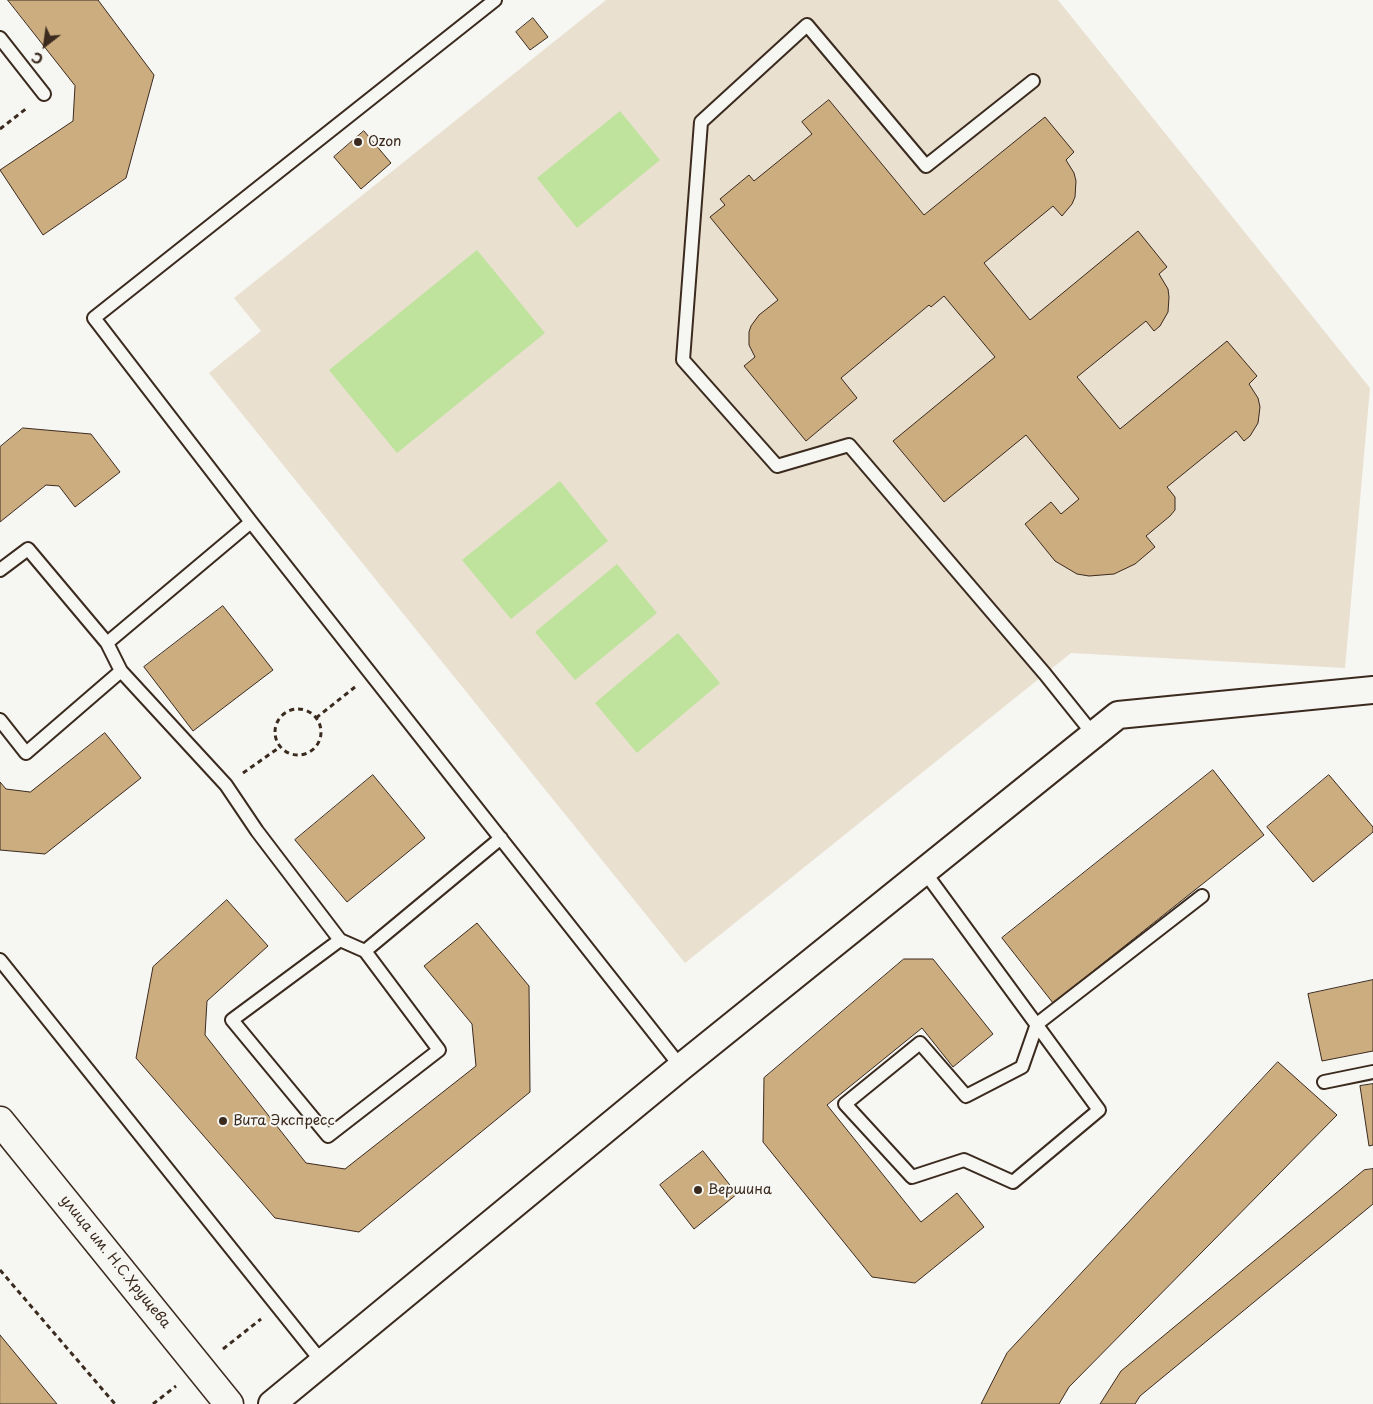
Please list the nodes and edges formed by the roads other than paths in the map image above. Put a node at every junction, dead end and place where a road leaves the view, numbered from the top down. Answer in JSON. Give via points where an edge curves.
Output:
{"nodes":[{"id":1,"x":495,"y":0,"type":"edge"},
{"id":2,"x":0,"y":38,"type":"edge"},
{"id":3,"x":1033,"y":81,"type":"dead end"},
{"id":4,"x":44,"y":94,"type":"road end"},
{"id":5,"x":251,"y":522,"type":"junction"},
{"id":6,"x":0,"y":570,"type":"edge"},
{"id":7,"x":107,"y":643,"type":"junction"},
{"id":8,"x":121,"y":671,"type":"junction"},
{"id":9,"x":1373,"y":690,"type":"edge"},
{"id":10,"x":0,"y":720,"type":"edge"},
{"id":11,"x":1094,"y":734,"type":"junction"},
{"id":12,"x":501,"y":838,"type":"junction"},
{"id":13,"x":924,"y":871,"type":"junction"},
{"id":14,"x":1202,"y":896,"type":"dead end"},
{"id":15,"x":340,"y":940,"type":"junction"},
{"id":16,"x":365,"y":951,"type":"junction"},
{"id":17,"x":0,"y":960,"type":"edge"},
{"id":18,"x":1037,"y":1024,"type":"junction"},
{"id":19,"x":681,"y":1066,"type":"junction"},
{"id":20,"x":1373,"y":1072,"type":"edge"},
{"id":21,"x":1324,"y":1082,"type":"dead end"},
{"id":22,"x":0,"y":1121,"type":"edge"},
{"id":23,"x":322,"y":1362,"type":"junction"},
{"id":24,"x":229,"y":1404,"type":"edge"},
{"id":25,"x":272,"y":1404,"type":"edge"}],
"edges":[{"from":1,"to":5,"type":"lane","via":[[94,318]]},
{"from":2,"to":4,"type":"lane"},
{"from":3,"to":11,"type":"lane","via":[[926,166],[807,24],[701,122],[683,360],[777,466],[849,445]]},
{"from":5,"to":7,"type":"lane"},
{"from":5,"to":12,"type":"lane"},
{"from":6,"to":7,"type":"lane","via":[[28,549]]},
{"from":7,"to":8,"type":"lane"},
{"from":8,"to":10,"type":"lane","via":[[26,753]]},
{"from":8,"to":15,"type":"lane","via":[[226,785]]},
{"from":9,"to":11,"type":"street","via":[[1118,715]]},
{"from":11,"to":13,"type":"street"},
{"from":12,"to":16,"type":"lane"},
{"from":12,"to":19,"type":"lane"},
{"from":13,"to":18,"type":"lane"},
{"from":13,"to":19,"type":"street"},
{"from":14,"to":18,"type":"lane"},
{"from":15,"to":16,"type":"lane"},
{"from":15,"to":16,"type":"lane","via":[[232,1020],[328,1136],[439,1050]]},
{"from":17,"to":23,"type":"lane"},
{"from":18,"to":18,"type":"lane","via":[[1099,1110],[1013,1182],[964,1160],[912,1177],[846,1104],[920,1043],[966,1096],[1022,1067]]},
{"from":19,"to":23,"type":"street"},
{"from":20,"to":21,"type":"lane"},
{"from":22,"to":24,"type":"main road","name":"улица им. Н.С.Хрущева"},
{"from":23,"to":25,"type":"street"}]}
